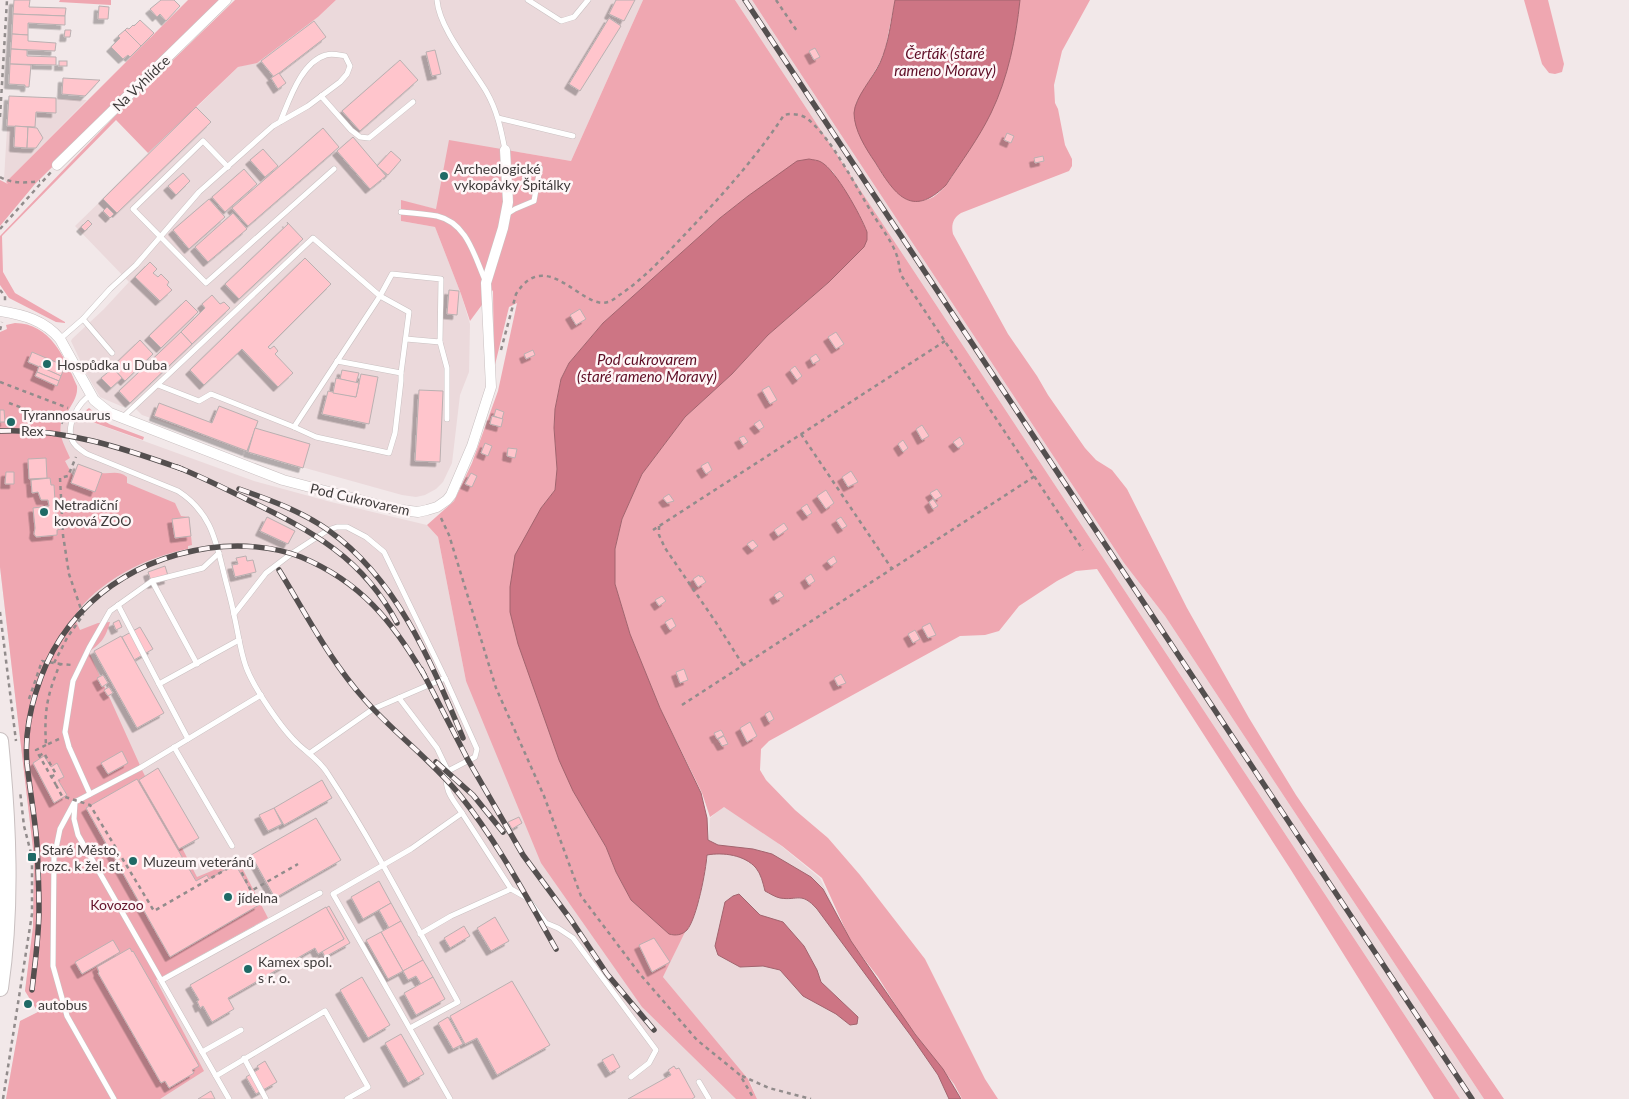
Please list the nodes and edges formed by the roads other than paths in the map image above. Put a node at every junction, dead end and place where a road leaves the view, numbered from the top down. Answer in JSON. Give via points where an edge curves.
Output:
{"nodes":[{"id":1,"x":226,"y":0,"type":"edge"},
{"id":2,"x":437,"y":0,"type":"edge"},
{"id":3,"x":528,"y":0,"type":"edge"},
{"id":4,"x":588,"y":0,"type":"edge"},
{"id":5,"x":321,"y":96,"type":"junction"},
{"id":6,"x":413,"y":102,"type":"dead end"},
{"id":7,"x":498,"y":118,"type":"junction"},
{"id":8,"x":280,"y":122,"type":"junction"},
{"id":9,"x":573,"y":136,"type":"dead end"},
{"id":10,"x":505,"y":150,"type":"joint"},
{"id":11,"x":57,"y":165,"type":"road end"},
{"id":12,"x":228,"y":167,"type":"junction"},
{"id":13,"x":540,"y":168,"type":"dead end"},
{"id":14,"x":334,"y":169,"type":"dead end"},
{"id":15,"x":401,"y":212,"type":"dead end"},
{"id":16,"x":506,"y":214,"type":"junction"},
{"id":17,"x":160,"y":238,"type":"junction"},
{"id":18,"x":486,"y":283,"type":"junction"},
{"id":19,"x":380,"y":296,"type":"junction"},
{"id":20,"x":0,"y":311,"type":"edge"},
{"id":21,"x":83,"y":319,"type":"junction"},
{"id":22,"x":60,"y":338,"type":"junction"},
{"id":23,"x":406,"y":339,"type":"junction"},
{"id":24,"x":440,"y":342,"type":"junction"},
{"id":25,"x":112,"y":353,"type":"dead end"},
{"id":26,"x":337,"y":361,"type":"junction"},
{"id":27,"x":400,"y":373,"type":"junction"},
{"id":28,"x":158,"y":385,"type":"junction"},
{"id":29,"x":91,"y":395,"type":"junction"},
{"id":30,"x":447,"y":418,"type":"dead end"},
{"id":31,"x":122,"y":419,"type":"junction"},
{"id":32,"x":294,"y":427,"type":"junction"},
{"id":33,"x":220,"y":553,"type":"junction"},
{"id":34,"x":152,"y":581,"type":"junction"},
{"id":35,"x":118,"y":605,"type":"junction"},
{"id":36,"x":234,"y":614,"type":"junction"},
{"id":37,"x":240,"y":640,"type":"junction"},
{"id":38,"x":197,"y":664,"type":"junction"},
{"id":39,"x":445,"y":678,"type":"junction"},
{"id":40,"x":159,"y":684,"type":"junction"},
{"id":41,"x":261,"y":696,"type":"junction"},
{"id":42,"x":399,"y":698,"type":"junction"},
{"id":43,"x":188,"y":739,"type":"junction"},
{"id":44,"x":0,"y":740,"type":"edge"},
{"id":45,"x":174,"y":747,"type":"junction"},
{"id":46,"x":310,"y":753,"type":"junction"},
{"id":47,"x":448,"y":771,"type":"junction"},
{"id":48,"x":90,"y":794,"type":"junction"},
{"id":49,"x":75,"y":802,"type":"junction"},
{"id":50,"x":462,"y":813,"type":"junction"},
{"id":51,"x":232,"y":846,"type":"dead end"},
{"id":52,"x":382,"y":866,"type":"junction"},
{"id":53,"x":511,"y":889,"type":"junction"},
{"id":54,"x":320,"y":893,"type":"dead end"},
{"id":55,"x":420,"y":934,"type":"junction"},
{"id":56,"x":162,"y":980,"type":"junction"},
{"id":57,"x":0,"y":988,"type":"edge"},
{"id":58,"x":410,"y":1028,"type":"junction"},
{"id":59,"x":241,"y":1030,"type":"dead end"},
{"id":60,"x":202,"y":1052,"type":"junction"},
{"id":61,"x":244,"y":1058,"type":"junction"},
{"id":62,"x":216,"y":1076,"type":"junction"},
{"id":63,"x":631,"y":1077,"type":"dead end"},
{"id":64,"x":698,"y":1082,"type":"dead end"},
{"id":65,"x":114,"y":1099,"type":"edge"},
{"id":66,"x":229,"y":1099,"type":"edge"},
{"id":67,"x":266,"y":1099,"type":"edge"},
{"id":68,"x":347,"y":1099,"type":"edge"},
{"id":69,"x":450,"y":1099,"type":"edge"},
{"id":70,"x":709,"y":1099,"type":"edge"}],
"edges":[{"from":1,"to":11,"type":"street","name":"Na Vyhlídce"},
{"from":2,"to":7,"type":"lane","via":[[440,15],[487,92]]},
{"from":3,"to":4,"type":"lane","via":[[561,21],[574,17]]},
{"from":5,"to":6,"type":"lane","via":[[351,130],[360,137],[368,138]]},
{"from":5,"to":8,"type":"lane"},
{"from":5,"to":8,"type":"lane","via":[[348,74],[350,66],[345,56],[325,55],[310,64],[297,82]]},
{"from":7,"to":9,"type":"lane"},
{"from":7,"to":10,"type":"lane"},
{"from":8,"to":12,"type":"lane"},
{"from":10,"to":16,"type":"street"},
{"from":12,"to":17,"type":"lane","via":[[199,192]]},
{"from":12,"to":17,"type":"lane","via":[[203,141],[134,209]]},
{"from":13,"to":16,"type":"lane","via":[[534,201]]},
{"from":14,"to":17,"type":"lane","via":[[206,283]]},
{"from":15,"to":18,"type":"lane","via":[[436,216],[455,224],[466,238]]},
{"from":16,"to":18,"type":"street"},
{"from":17,"to":21,"type":"lane"},
{"from":18,"to":31,"type":"street","name":"Pod Cukrovarem","via":[[491,387],[454,488],[447,500],[437,507],[418,512],[394,509],[283,480]]},
{"from":19,"to":23,"type":"lane","via":[[409,312]]},
{"from":19,"to":24,"type":"lane","via":[[392,274],[441,279]]},
{"from":19,"to":26,"type":"lane"},
{"from":19,"to":28,"type":"lane","via":[[313,238]]},
{"from":20,"to":22,"type":"street","name":"Pod Cukrovarem","via":[[36,320]]},
{"from":21,"to":22,"type":"lane"},
{"from":21,"to":25,"type":"lane"},
{"from":22,"to":29,"type":"street","name":"Pod Cukrovarem"},
{"from":23,"to":24,"type":"lane"},
{"from":23,"to":27,"type":"lane"},
{"from":24,"to":30,"type":"lane","via":[[448,368]]},
{"from":26,"to":27,"type":"lane"},
{"from":26,"to":32,"type":"lane"},
{"from":27,"to":32,"type":"lane","via":[[395,433],[389,453],[316,437]]},
{"from":28,"to":31,"type":"lane"},
{"from":28,"to":32,"type":"lane","via":[[200,401],[211,394]]},
{"from":29,"to":31,"type":"street","name":"Pod Cukrovarem","via":[[97,404]]},
{"from":29,"to":33,"type":"lane","via":[[76,411],[71,426],[73,441],[87,454],[190,498],[212,530]]},
{"from":33,"to":34,"type":"lane","via":[[203,568]]},
{"from":33,"to":36,"type":"lane"},
{"from":34,"to":35,"type":"lane"},
{"from":34,"to":38,"type":"lane"},
{"from":35,"to":40,"type":"lane"},
{"from":35,"to":48,"type":"lane","via":[[110,611],[89,648],[72,684],[68,707],[66,736]]},
{"from":36,"to":37,"type":"lane"},
{"from":36,"to":39,"type":"lane","via":[[266,573],[328,530],[347,527],[384,552]]},
{"from":37,"to":38,"type":"lane"},
{"from":37,"to":41,"type":"lane","via":[[246,667]]},
{"from":38,"to":40,"type":"lane"},
{"from":39,"to":42,"type":"lane"},
{"from":39,"to":47,"type":"lane","via":[[477,749],[475,757]]},
{"from":40,"to":43,"type":"lane"},
{"from":41,"to":43,"type":"lane"},
{"from":41,"to":46,"type":"lane","via":[[298,744]]},
{"from":42,"to":46,"type":"lane","via":[[373,709]]},
{"from":42,"to":47,"type":"lane","via":[[437,748]]},
{"from":43,"to":45,"type":"lane"},
{"from":44,"to":57,"type":"main road","via":[[7,911]]},
{"from":45,"to":48,"type":"lane"},
{"from":45,"to":51,"type":"lane"},
{"from":46,"to":52,"type":"lane","via":[[327,772]]},
{"from":47,"to":50,"type":"lane","via":[[447,787]]},
{"from":48,"to":49,"type":"lane"},
{"from":49,"to":56,"type":"lane","via":[[74,819],[78,835]]},
{"from":49,"to":65,"type":"lane","via":[[60,829],[54,858],[53,966],[67,1016]]},
{"from":50,"to":52,"type":"lane"},
{"from":50,"to":53,"type":"lane"},
{"from":52,"to":55,"type":"lane"},
{"from":52,"to":58,"type":"lane","via":[[333,894]]},
{"from":53,"to":55,"type":"lane"},
{"from":53,"to":63,"type":"lane","via":[[527,898],[546,923],[573,938],[656,1050],[649,1063]]},
{"from":54,"to":56,"type":"lane"},
{"from":55,"to":58,"type":"lane","via":[[458,1002]]},
{"from":56,"to":60,"type":"lane"},
{"from":58,"to":69,"type":"lane"},
{"from":59,"to":60,"type":"lane"},
{"from":60,"to":62,"type":"lane"},
{"from":61,"to":62,"type":"lane"},
{"from":61,"to":67,"type":"lane"},
{"from":61,"to":68,"type":"lane","via":[[325,1011],[368,1087]]},
{"from":62,"to":66,"type":"lane"},
{"from":64,"to":70,"type":"lane"}]}
